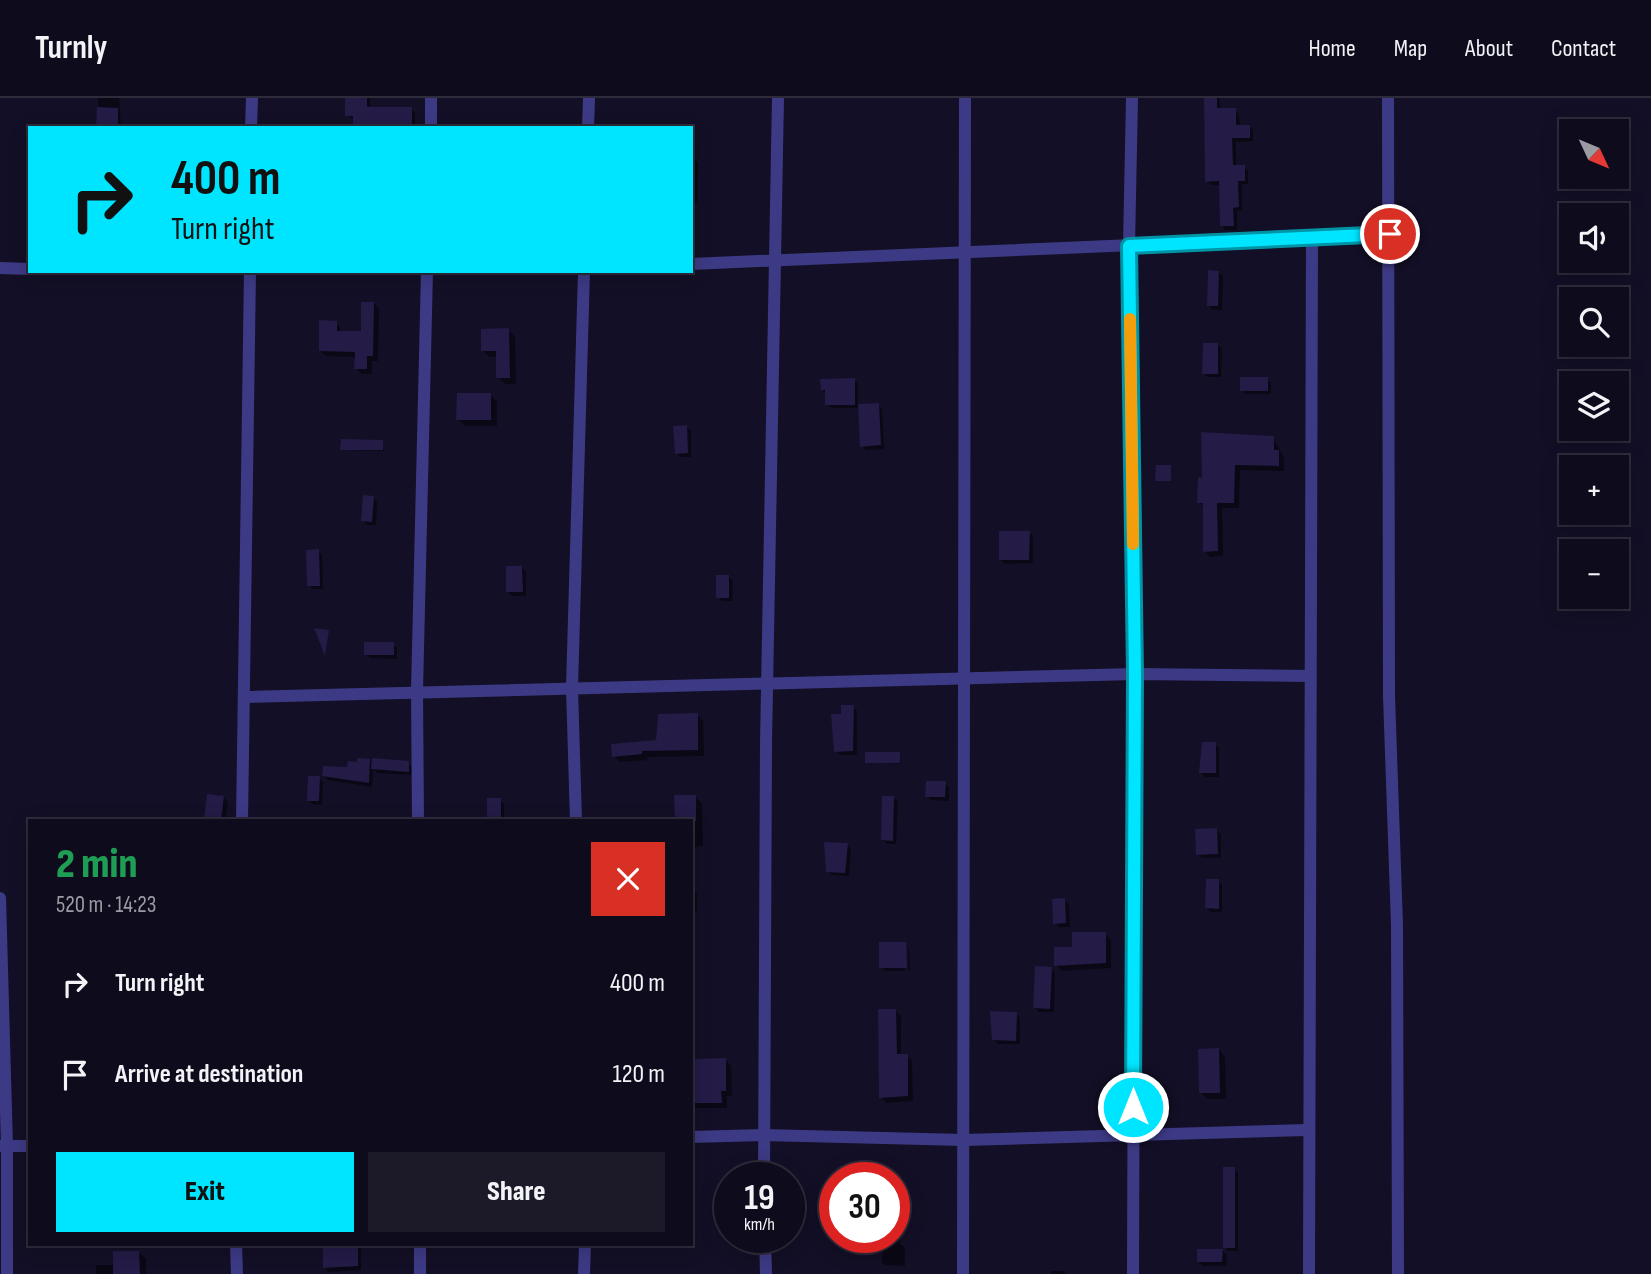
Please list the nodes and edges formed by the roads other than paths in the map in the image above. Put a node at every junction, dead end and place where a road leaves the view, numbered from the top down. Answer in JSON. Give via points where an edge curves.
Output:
{"nodes":[{"id":1,"x":252,"y":98,"type":"edge"},
{"id":2,"x":431,"y":98,"type":"edge"},
{"id":3,"x":589,"y":98,"type":"edge"},
{"id":4,"x":778,"y":98,"type":"edge"},
{"id":5,"x":965,"y":98,"type":"edge"},
{"id":6,"x":1132,"y":98,"type":"edge"},
{"id":7,"x":1388,"y":98,"type":"edge"},
{"id":8,"x":251,"y":126,"type":"edge"},
{"id":9,"x":431,"y":126,"type":"edge"},
{"id":10,"x":589,"y":126,"type":"edge"},
{"id":11,"x":1390,"y":234,"type":"junction"},
{"id":12,"x":1312,"y":235,"type":"junction"},
{"id":13,"x":1129,"y":246,"type":"junction"},
{"id":14,"x":964,"y":251,"type":"junction"},
{"id":15,"x":775,"y":260,"type":"junction"},
{"id":16,"x":693,"y":264,"type":"edge"},
{"id":17,"x":0,"y":268,"type":"edge"},
{"id":18,"x":28,"y":269,"type":"edge"},
{"id":19,"x":250,"y":273,"type":"edge"},
{"id":20,"x":427,"y":273,"type":"edge"},
{"id":21,"x":584,"y":273,"type":"edge"},
{"id":22,"x":1135,"y":674,"type":"junction"},
{"id":23,"x":1309,"y":676,"type":"junction"},
{"id":24,"x":961,"y":679,"type":"junction"},
{"id":25,"x":768,"y":684,"type":"junction"},
{"id":26,"x":572,"y":688,"type":"junction"},
{"id":27,"x":417,"y":691,"type":"junction"},
{"id":28,"x":245,"y":697,"type":"junction"},
{"id":29,"x":242,"y":819,"type":"edge"},
{"id":30,"x":418,"y":819,"type":"edge"},
{"id":31,"x":576,"y":819,"type":"edge"},
{"id":32,"x":0,"y":898,"type":"edge"},
{"id":33,"x":1307,"y":1130,"type":"junction"},
{"id":34,"x":1132,"y":1134,"type":"junction"},
{"id":35,"x":763,"y":1135,"type":"junction"},
{"id":36,"x":693,"y":1137,"type":"edge"},
{"id":37,"x":964,"y":1140,"type":"junction"},
{"id":38,"x":3,"y":1146,"type":"edge"},
{"id":39,"x":28,"y":1146,"type":"edge"},
{"id":40,"x":764,"y":1162,"type":"edge"},
{"id":41,"x":236,"y":1246,"type":"edge"},
{"id":42,"x":419,"y":1246,"type":"edge"},
{"id":43,"x":584,"y":1246,"type":"edge"},
{"id":44,"x":765,"y":1253,"type":"edge"},
{"id":45,"x":7,"y":1274,"type":"edge"},
{"id":46,"x":237,"y":1274,"type":"edge"},
{"id":47,"x":420,"y":1274,"type":"edge"},
{"id":48,"x":584,"y":1274,"type":"edge"},
{"id":49,"x":766,"y":1274,"type":"edge"},
{"id":50,"x":963,"y":1274,"type":"edge"},
{"id":51,"x":1133,"y":1274,"type":"edge"},
{"id":52,"x":1309,"y":1274,"type":"edge"},
{"id":53,"x":1398,"y":1274,"type":"edge"}],
"edges":[{"from":1,"to":8,"type":"street"},
{"from":2,"to":9,"type":"street"},
{"from":3,"to":10,"type":"street"},
{"from":4,"to":15,"type":"street"},
{"from":5,"to":14,"type":"street"},
{"from":6,"to":13,"type":"street"},
{"from":7,"to":11,"type":"street"},
{"from":11,"to":12,"type":"street"},
{"from":11,"to":53,"type":"street","via":[[1389,696],[1397,925]]},
{"from":12,"to":13,"type":"street"},
{"from":12,"to":23,"type":"street"},
{"from":13,"to":14,"type":"street"},
{"from":13,"to":22,"type":"street"},
{"from":14,"to":15,"type":"street"},
{"from":14,"to":24,"type":"street"},
{"from":15,"to":16,"type":"street"},
{"from":15,"to":25,"type":"street"},
{"from":17,"to":18,"type":"street"},
{"from":19,"to":28,"type":"street"},
{"from":20,"to":27,"type":"street"},
{"from":21,"to":26,"type":"street"},
{"from":22,"to":23,"type":"street"},
{"from":22,"to":24,"type":"street"},
{"from":22,"to":34,"type":"street"},
{"from":23,"to":33,"type":"street"},
{"from":24,"to":25,"type":"street"},
{"from":24,"to":37,"type":"street"},
{"from":25,"to":26,"type":"street"},
{"from":25,"to":35,"type":"street"},
{"from":26,"to":27,"type":"street"},
{"from":26,"to":31,"type":"street"},
{"from":27,"to":28,"type":"street"},
{"from":27,"to":30,"type":"street"},
{"from":28,"to":29,"type":"street"},
{"from":32,"to":38,"type":"street"},
{"from":33,"to":34,"type":"street"},
{"from":33,"to":52,"type":"street"},
{"from":34,"to":37,"type":"street"},
{"from":34,"to":51,"type":"street"},
{"from":35,"to":36,"type":"street"},
{"from":35,"to":37,"type":"street"},
{"from":35,"to":40,"type":"street"},
{"from":37,"to":50,"type":"street"},
{"from":38,"to":39,"type":"street"},
{"from":38,"to":45,"type":"street"},
{"from":41,"to":46,"type":"street"},
{"from":42,"to":47,"type":"street"},
{"from":43,"to":48,"type":"street"},
{"from":44,"to":49,"type":"street"}]}
